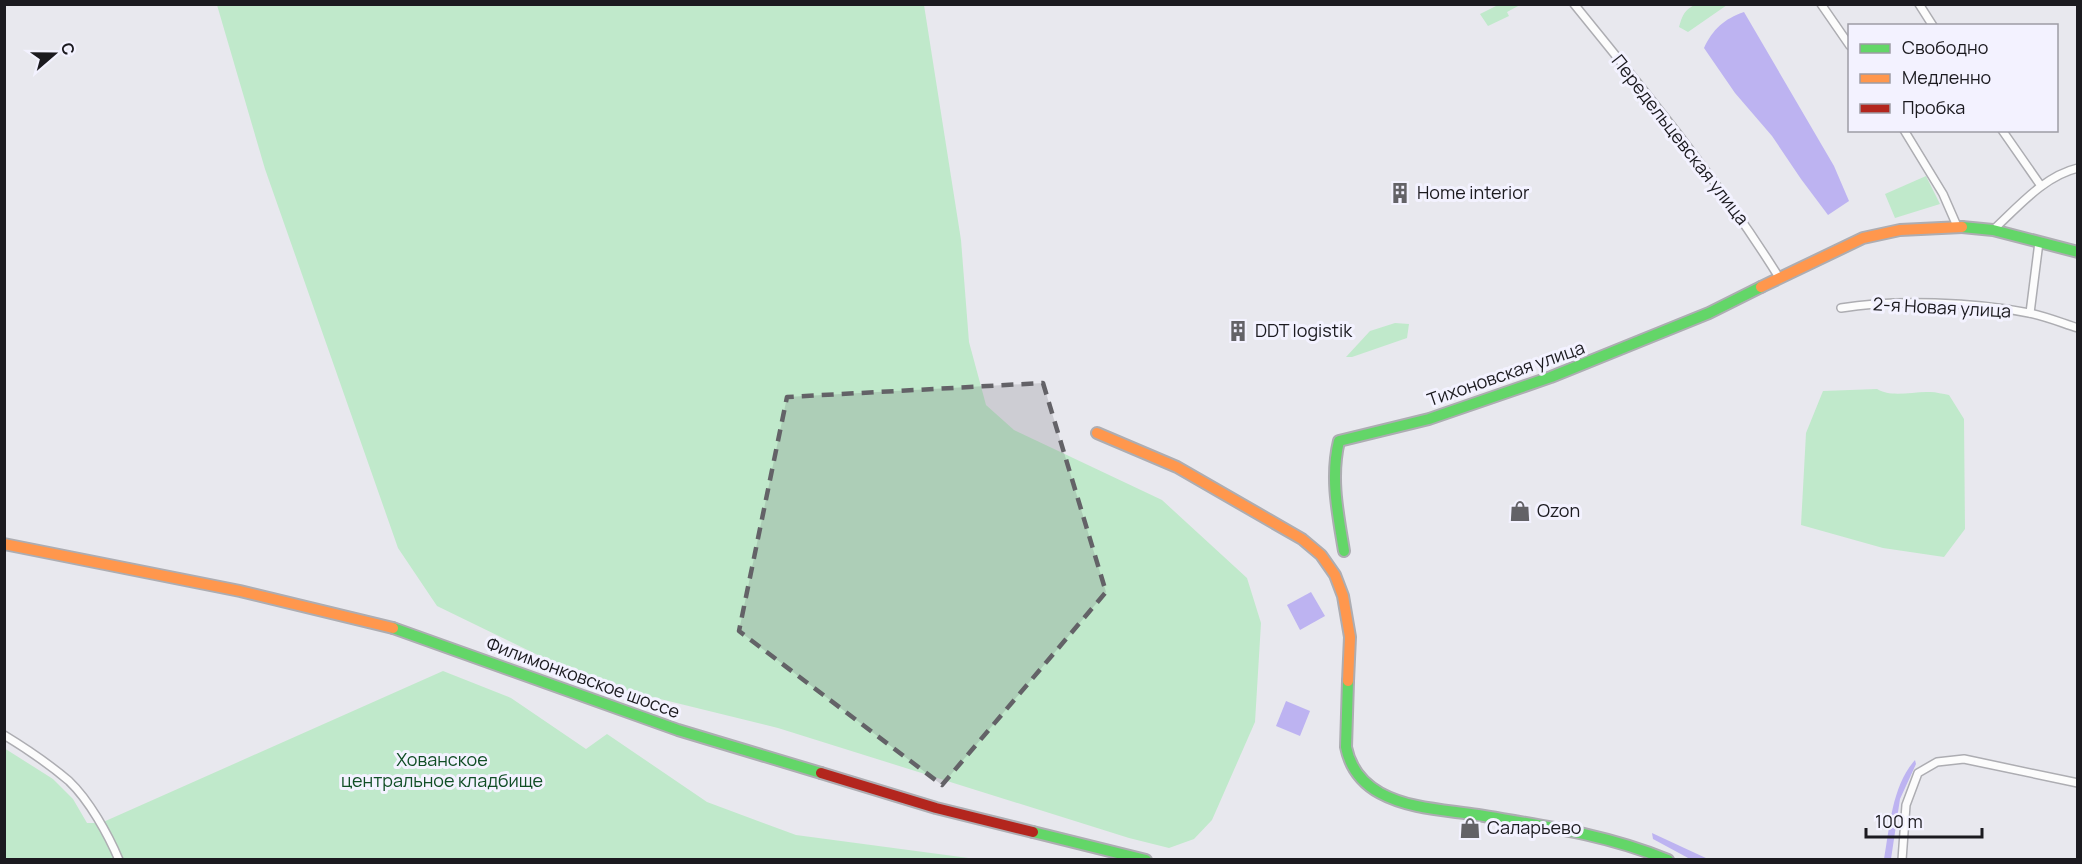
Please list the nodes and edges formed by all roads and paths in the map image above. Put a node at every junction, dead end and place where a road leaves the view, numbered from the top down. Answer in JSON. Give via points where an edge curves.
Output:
{"nodes":[{"id":1,"x":1574,"y":4,"type":"edge"},
{"id":2,"x":1821,"y":4,"type":"edge"},
{"id":3,"x":1919,"y":4,"type":"edge"},
{"id":4,"x":1932,"y":24,"type":"edge"},
{"id":5,"x":1848,"y":43,"type":"edge"},
{"id":6,"x":1905,"y":132,"type":"edge"},
{"id":7,"x":2003,"y":132,"type":"edge"},
{"id":8,"x":2078,"y":168,"type":"edge"},
{"id":9,"x":2041,"y":186,"type":"junction"},
{"id":10,"x":1957,"y":226,"type":"junction"},
{"id":11,"x":1993,"y":230,"type":"junction"},
{"id":12,"x":2039,"y":242,"type":"junction"},
{"id":13,"x":2078,"y":252,"type":"edge"},
{"id":14,"x":1780,"y":279,"type":"junction"},
{"id":15,"x":1841,"y":308,"type":"dead end"},
{"id":16,"x":2030,"y":313,"type":"junction"},
{"id":17,"x":2078,"y":328,"type":"edge"},
{"id":18,"x":1097,"y":433,"type":"dead end"},
{"id":19,"x":4,"y":544,"type":"edge"},
{"id":20,"x":1344,"y":551,"type":"dead end"},
{"id":21,"x":4,"y":735,"type":"edge"},
{"id":22,"x":2078,"y":783,"type":"edge"},
{"id":23,"x":118,"y":860,"type":"edge"},
{"id":24,"x":1146,"y":860,"type":"edge"},
{"id":25,"x":1668,"y":860,"type":"edge"},
{"id":26,"x":1902,"y":860,"type":"edge"}],
"edges":[{"from":1,"to":14,"type":"street","name":"Передельцевская улица","via":[[1749,229]]},
{"from":2,"to":5,"type":"street"},
{"from":3,"to":4,"type":"street"},
{"from":6,"to":10,"type":"street","via":[[1943,194]]},
{"from":7,"to":9,"type":"street"},
{"from":8,"to":9,"type":"street","via":[[2062,172]]},
{"from":9,"to":11,"type":"street"},
{"from":10,"to":11,"type":"street"},
{"from":10,"to":14,"type":"street","via":[[1900,230],[1863,238]]},
{"from":11,"to":12,"type":"street"},
{"from":12,"to":13,"type":"street"},
{"from":12,"to":16,"type":"street"},
{"from":14,"to":20,"type":"street","name":"Тихоновская улица","via":[[1710,313],[1551,377],[1429,418],[1339,441],[1334,458],[1336,503]]},
{"from":15,"to":16,"type":"street","name":"2-я Новая улица","via":[[1940,304]]},
{"from":16,"to":17,"type":"street","name":"2-я Новая улица"},
{"from":18,"to":25,"type":"street","via":[[1177,467],[1302,538],[1321,555],[1343,596],[1350,637],[1346,747],[1348,760],[1360,779],[1383,795],[1414,804],[1580,830],[1637,846]]},
{"from":19,"to":24,"type":"street","name":"Филимонковское шоссе","via":[[240,591],[398,629],[690,734],[936,808]]},
{"from":21,"to":23,"type":"street","via":[[70,783],[104,828]]},
{"from":22,"to":26,"type":"street","via":[[1964,759],[1937,762],[1918,773],[1906,805]]}]}
